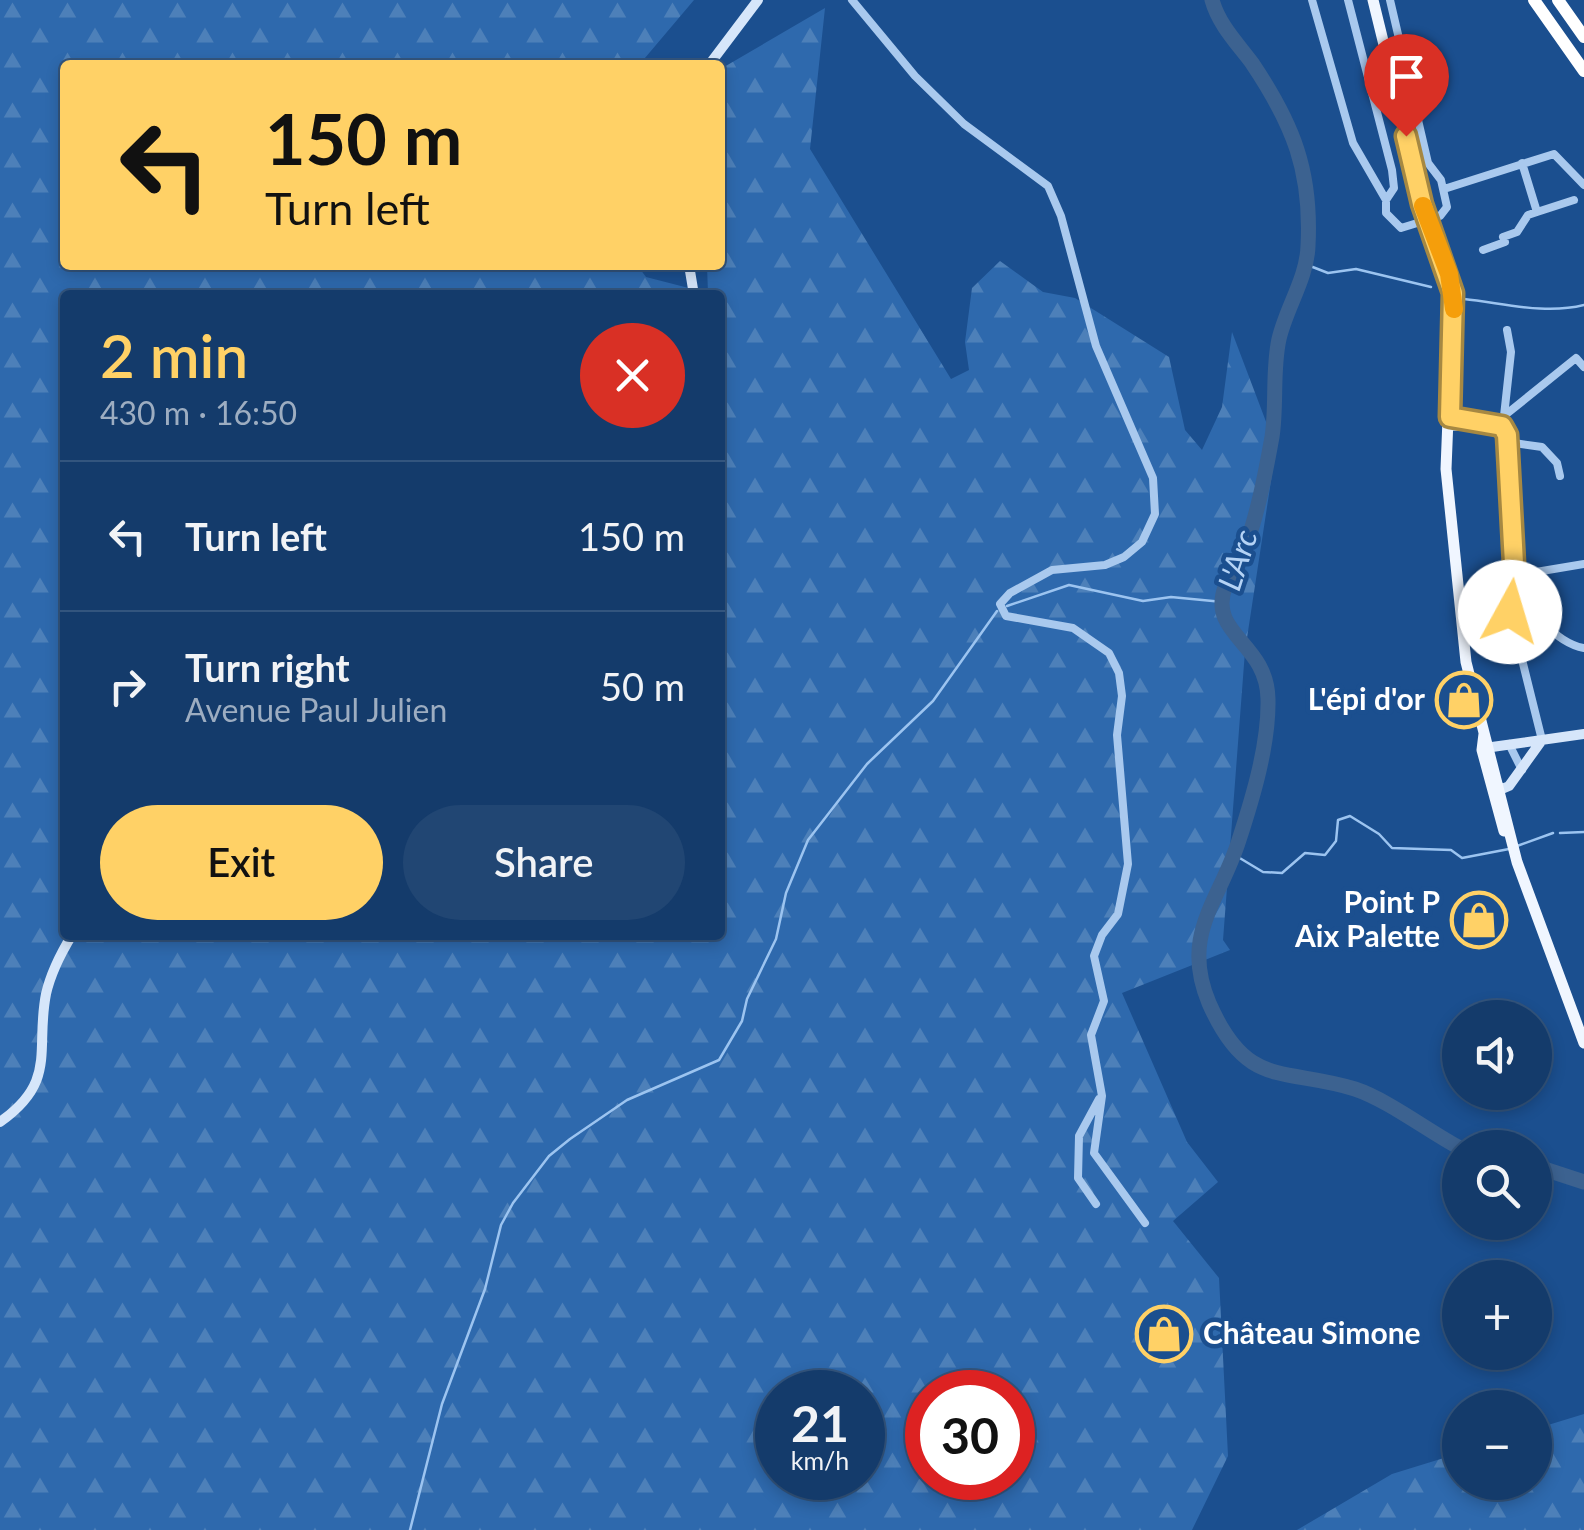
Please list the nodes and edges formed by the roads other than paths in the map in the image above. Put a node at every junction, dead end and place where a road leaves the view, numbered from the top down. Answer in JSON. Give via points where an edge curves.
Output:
{"nodes":[{"id":1,"x":758,"y":0,"type":"edge"},
{"id":2,"x":852,"y":0,"type":"edge"},
{"id":3,"x":1312,"y":0,"type":"edge"},
{"id":4,"x":1348,"y":0,"type":"edge"},
{"id":5,"x":1373,"y":0,"type":"edge"},
{"id":6,"x":1390,"y":0,"type":"edge"},
{"id":7,"x":1534,"y":0,"type":"edge"},
{"id":8,"x":1558,"y":0,"type":"edge"},
{"id":9,"x":1584,"y":36,"type":"edge"},
{"id":10,"x":713,"y":60,"type":"edge"},
{"id":11,"x":1584,"y":71,"type":"edge"},
{"id":12,"x":1522,"y":163,"type":"junction"},
{"id":13,"x":1584,"y":186,"type":"edge"},
{"id":14,"x":1444,"y":189,"type":"junction"},
{"id":15,"x":1386,"y":200,"type":"junction"},
{"id":16,"x":1574,"y":200,"type":"dead end"},
{"id":17,"x":1537,"y":212,"type":"junction"},
{"id":18,"x":1428,"y":220,"type":"junction"},
{"id":19,"x":1483,"y":250,"type":"dead end"},
{"id":20,"x":1507,"y":330,"type":"dead end"},
{"id":21,"x":1584,"y":366,"type":"edge"},
{"id":22,"x":1449,"y":422,"type":"junction"},
{"id":23,"x":1502,"y":425,"type":"junction"},
{"id":24,"x":1560,"y":476,"type":"dead end"},
{"id":25,"x":1584,"y":564,"type":"edge"},
{"id":26,"x":1515,"y":582,"type":"junction"},
{"id":27,"x":1503,"y":583,"type":"junction"},
{"id":28,"x":1459,"y":594,"type":"junction"},
{"id":29,"x":1584,"y":648,"type":"edge"},
{"id":30,"x":1584,"y":734,"type":"edge"},
{"id":31,"x":1542,"y":740,"type":"junction"},
{"id":32,"x":1509,"y":744,"type":"junction"},
{"id":33,"x":1486,"y":751,"type":"junction"},
{"id":34,"x":1522,"y":770,"type":"junction"},
{"id":35,"x":1502,"y":789,"type":"junction"},
{"id":36,"x":1511,"y":846,"type":"junction"},
{"id":37,"x":1516,"y":863,"type":"junction"},
{"id":38,"x":70,"y":940,"type":"edge"},
{"id":39,"x":1584,"y":1043,"type":"edge"},
{"id":40,"x":1584,"y":1056,"type":"edge"},
{"id":41,"x":1102,"y":1096,"type":"junction"},
{"id":42,"x":0,"y":1122,"type":"edge"},
{"id":43,"x":1096,"y":1204,"type":"dead end"},
{"id":44,"x":1144,"y":1223,"type":"dead end"}],
"edges":[{"from":1,"to":10,"type":"street"},
{"from":2,"to":41,"type":"street","via":[[964,124],[1048,186],[1096,346],[1153,478],[1154,514],[1142,542],[1124,557],[1052,570],[1000,604],[1006,616],[1057,623],[1092,637],[1119,673],[1128,864],[1118,914],[1094,956],[1104,1001],[1091,1034]]},
{"from":3,"to":15,"type":"street","via":[[1346,119],[1369,178]]},
{"from":4,"to":15,"type":"street","via":[[1394,188]]},
{"from":5,"to":18,"type":"main road"},
{"from":6,"to":14,"type":"street","via":[[1428,163]]},
{"from":7,"to":11,"type":"highway"},
{"from":8,"to":9,"type":"highway"},
{"from":12,"to":13,"type":"street","via":[[1554,154]]},
{"from":12,"to":14,"type":"street"},
{"from":12,"to":17,"type":"street"},
{"from":14,"to":18,"type":"street","via":[[1445,212]]},
{"from":15,"to":18,"type":"street","via":[[1396,227]]},
{"from":16,"to":17,"type":"street"},
{"from":17,"to":19,"type":"street","via":[[1503,237],[1505,242]]},
{"from":18,"to":22,"type":"main road","via":[[1453,293]]},
{"from":20,"to":23,"type":"street","via":[[1511,352]]},
{"from":21,"to":23,"type":"street","via":[[1576,358]]},
{"from":22,"to":23,"type":"street"},
{"from":22,"to":28,"type":"main road","via":[[1446,470]]},
{"from":23,"to":24,"type":"street","via":[[1514,443],[1542,447]]},
{"from":23,"to":26,"type":"street"},
{"from":25,"to":26,"type":"street"},
{"from":26,"to":27,"type":"street"},
{"from":26,"to":29,"type":"street","via":[[1558,636]]},
{"from":27,"to":28,"type":"street"},
{"from":27,"to":31,"type":"street"},
{"from":28,"to":33,"type":"main road"},
{"from":30,"to":31,"type":"street"},
{"from":31,"to":32,"type":"street"},
{"from":31,"to":34,"type":"street"},
{"from":32,"to":33,"type":"street"},
{"from":32,"to":34,"type":"street"},
{"from":33,"to":35,"type":"main road"},
{"from":33,"to":36,"type":"main road"},
{"from":34,"to":35,"type":"street"},
{"from":35,"to":36,"type":"main road"},
{"from":36,"to":37,"type":"main road"},
{"from":37,"to":39,"type":"main road"},
{"from":37,"to":40,"type":"main road"},
{"from":38,"to":42,"type":"street","via":[[46,994],[40,1076]]},
{"from":41,"to":43,"type":"street","via":[[1090,1108],[1079,1150],[1078,1178]]},
{"from":41,"to":44,"type":"street","via":[[1094,1154]]}]}
